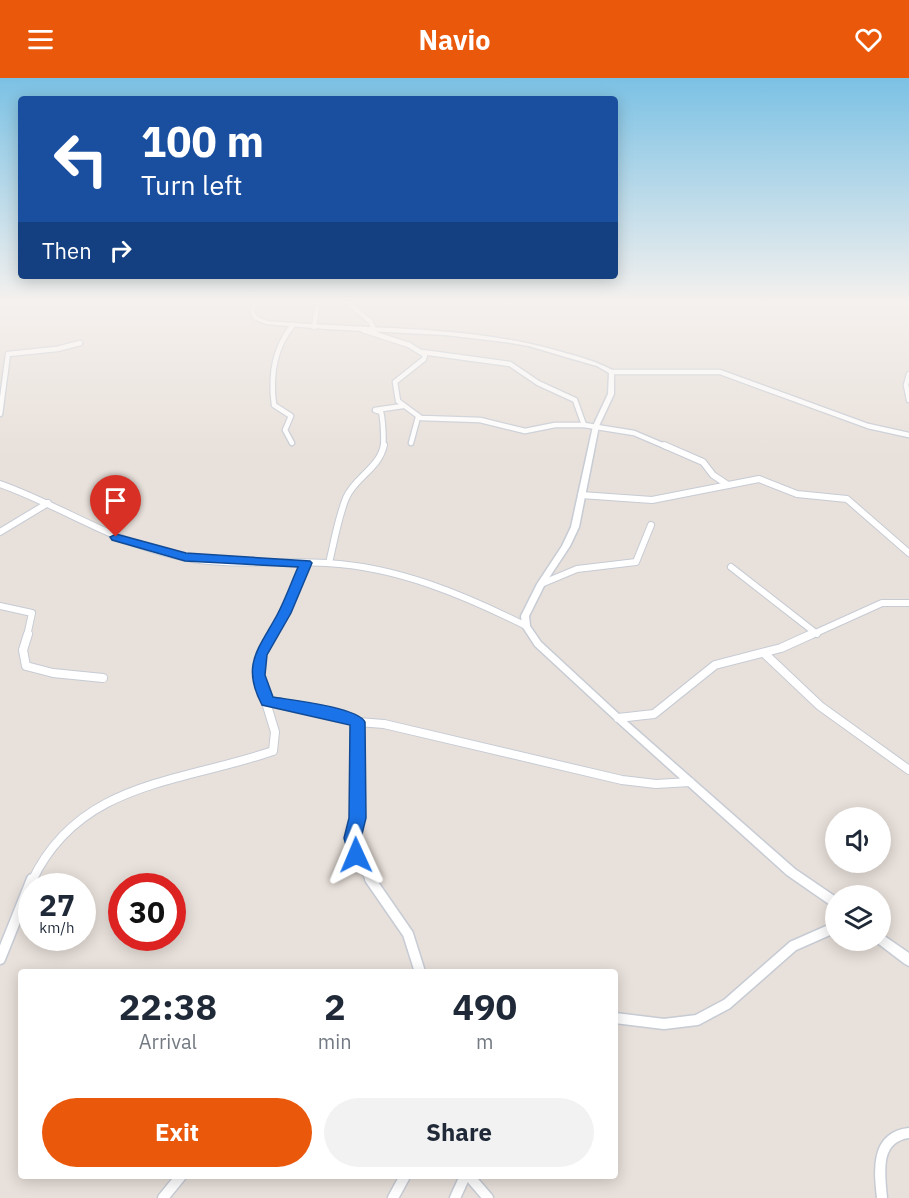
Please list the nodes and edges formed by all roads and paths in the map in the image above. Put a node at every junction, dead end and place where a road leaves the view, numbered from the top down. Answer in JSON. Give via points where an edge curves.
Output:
{"nodes":[{"id":1,"x":15,"y":353,"type":"edge"},
{"id":2,"x":276,"y":353,"type":"edge"},
{"id":3,"x":422,"y":353,"type":"edge"},
{"id":4,"x":431,"y":353,"type":"edge"},
{"id":5,"x":555,"y":353,"type":"edge"},
{"id":6,"x":612,"y":372,"type":"junction"},
{"id":7,"x":909,"y":374,"type":"edge"},
{"id":8,"x":909,"y":400,"type":"edge"},
{"id":9,"x":403,"y":406,"type":"junction"},
{"id":10,"x":0,"y":414,"type":"edge"},
{"id":11,"x":418,"y":417,"type":"junction"},
{"id":12,"x":584,"y":425,"type":"junction"},
{"id":13,"x":596,"y":426,"type":"junction"},
{"id":14,"x":909,"y":435,"type":"edge"},
{"id":15,"x":411,"y":442,"type":"dead end"},
{"id":16,"x":292,"y":443,"type":"dead end"},
{"id":17,"x":0,"y":484,"type":"edge"},
{"id":18,"x":728,"y":485,"type":"junction"},
{"id":19,"x":581,"y":495,"type":"junction"},
{"id":20,"x":48,"y":503,"type":"junction"},
{"id":21,"x":651,"y":525,"type":"dead end"},
{"id":22,"x":0,"y":532,"type":"edge"},
{"id":23,"x":909,"y":553,"type":"edge"},
{"id":24,"x":305,"y":563,"type":"junction"},
{"id":25,"x":328,"y":563,"type":"junction"},
{"id":26,"x":731,"y":567,"type":"dead end"},
{"id":27,"x":541,"y":584,"type":"junction"},
{"id":28,"x":909,"y":603,"type":"edge"},
{"id":29,"x":0,"y":606,"type":"edge"},
{"id":30,"x":526,"y":626,"type":"junction"},
{"id":31,"x":817,"y":634,"type":"junction"},
{"id":32,"x":765,"y":654,"type":"junction"},
{"id":33,"x":103,"y":678,"type":"dead end"},
{"id":34,"x":268,"y":701,"type":"junction"},
{"id":35,"x":618,"y":718,"type":"junction"},
{"id":36,"x":358,"y":722,"type":"junction"},
{"id":37,"x":909,"y":770,"type":"edge"},
{"id":38,"x":690,"y":782,"type":"junction"},
{"id":39,"x":825,"y":896,"type":"edge"},
{"id":40,"x":825,"y":932,"type":"edge"},
{"id":41,"x":891,"y":946,"type":"edge"},
{"id":42,"x":0,"y":959,"type":"edge"},
{"id":43,"x":909,"y":960,"type":"edge"},
{"id":44,"x":419,"y":969,"type":"edge"},
{"id":45,"x":618,"y":1019,"type":"edge"},
{"id":46,"x":909,"y":1133,"type":"edge"},
{"id":47,"x":179,"y":1179,"type":"edge"},
{"id":48,"x":403,"y":1179,"type":"edge"},
{"id":49,"x":465,"y":1179,"type":"edge"},
{"id":50,"x":470,"y":1179,"type":"edge"},
{"id":51,"x":163,"y":1198,"type":"edge"},
{"id":52,"x":393,"y":1198,"type":"edge"},
{"id":53,"x":455,"y":1198,"type":"edge"},
{"id":54,"x":488,"y":1198,"type":"edge"},
{"id":55,"x":882,"y":1198,"type":"edge"}],
"edges":[{"from":1,"to":10,"type":"street","via":[[8,354]]},
{"from":2,"to":16,"type":"street","via":[[272,379],[274,405],[291,416],[285,430]]},
{"from":3,"to":9,"type":"street","via":[[424,359],[395,382],[396,396]]},
{"from":4,"to":12,"type":"street","via":[[515,365],[538,383],[575,400]]},
{"from":5,"to":6,"type":"street"},
{"from":6,"to":13,"type":"street","via":[[612,394]]},
{"from":6,"to":14,"type":"street","via":[[720,372],[868,426]]},
{"from":7,"to":8,"type":"street"},
{"from":9,"to":11,"type":"street"},
{"from":9,"to":25,"type":"street","via":[[375,410],[381,412],[384,421],[382,454],[346,498]]},
{"from":11,"to":12,"type":"street","via":[[480,420],[525,431]]},
{"from":11,"to":15,"type":"street"},
{"from":12,"to":13,"type":"street"},
{"from":13,"to":18,"type":"street","via":[[641,435],[686,454],[706,464],[713,475]]},
{"from":13,"to":19,"type":"street"},
{"from":17,"to":20,"type":"street"},
{"from":18,"to":19,"type":"street","via":[[652,500]]},
{"from":18,"to":23,"type":"street","via":[[759,479],[797,494],[847,499]]},
{"from":19,"to":27,"type":"street","via":[[566,546]]},
{"from":20,"to":22,"type":"street"},
{"from":20,"to":24,"type":"street","via":[[112,536],[162,552],[212,560]]},
{"from":21,"to":27,"type":"street","via":[[636,562],[577,569]]},
{"from":24,"to":25,"type":"street"},
{"from":24,"to":34,"type":"street","via":[[285,613],[260,655],[258,675]]},
{"from":25,"to":30,"type":"street","via":[[360,567],[453,592]]},
{"from":26,"to":31,"type":"street"},
{"from":27,"to":30,"type":"street","via":[[525,616]]},
{"from":28,"to":31,"type":"street","via":[[882,603]]},
{"from":29,"to":33,"type":"street","via":[[28,611],[34,616],[23,643],[21,656],[26,666]]},
{"from":30,"to":35,"type":"street","via":[[538,644]]},
{"from":31,"to":32,"type":"street"},
{"from":32,"to":35,"type":"street","via":[[737,657],[702,672],[653,715]]},
{"from":32,"to":37,"type":"street","via":[[820,706]]},
{"from":34,"to":36,"type":"street"},
{"from":34,"to":42,"type":"street","via":[[275,732],[273,751],[131,793],[96,809],[66,830],[42,863]]},
{"from":35,"to":38,"type":"street"},
{"from":36,"to":38,"type":"street","via":[[384,724],[622,780]]},
{"from":36,"to":44,"type":"street","via":[[358,818],[353,838],[356,855],[408,934]]},
{"from":38,"to":39,"type":"street","via":[[791,872]]},
{"from":40,"to":45,"type":"street","via":[[795,945],[750,986],[708,1014],[681,1024]]},
{"from":41,"to":43,"type":"street"},
{"from":46,"to":55,"type":"street","via":[[894,1135],[882,1153]]},
{"from":47,"to":51,"type":"street"},
{"from":48,"to":52,"type":"street"},
{"from":49,"to":53,"type":"street"},
{"from":50,"to":54,"type":"street"}]}
